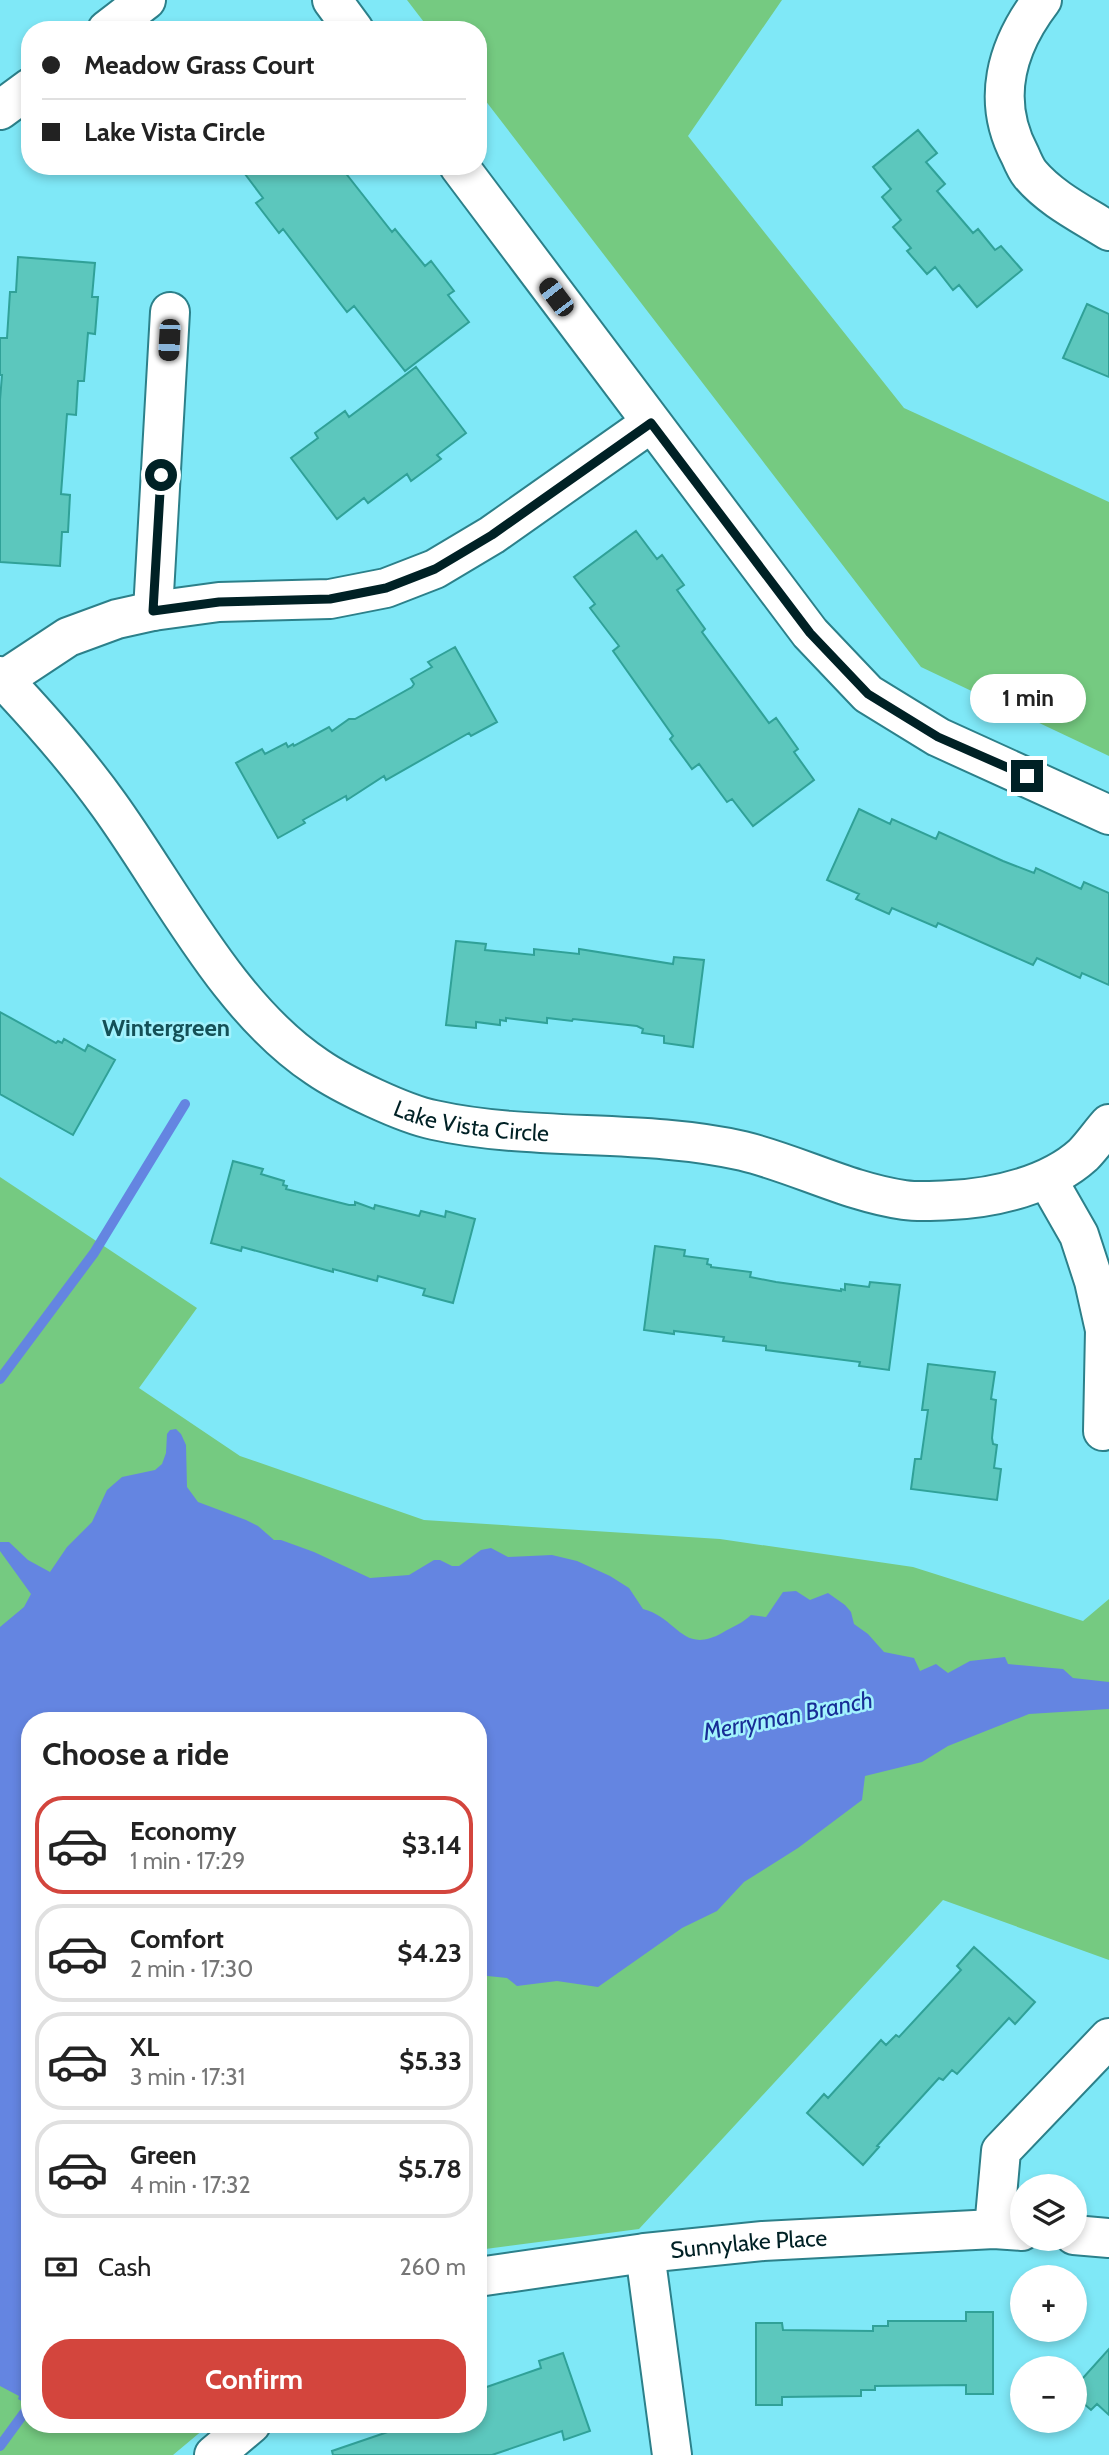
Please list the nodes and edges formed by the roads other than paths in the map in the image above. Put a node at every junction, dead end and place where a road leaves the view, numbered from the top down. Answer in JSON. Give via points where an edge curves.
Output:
{"nodes":[{"id":1,"x":146,"y":0,"type":"edge"},
{"id":2,"x":332,"y":0,"type":"edge"},
{"id":3,"x":1042,"y":0,"type":"edge"},
{"id":4,"x":119,"y":21,"type":"edge"},
{"id":5,"x":347,"y":21,"type":"edge"},
{"id":6,"x":21,"y":95,"type":"edge"},
{"id":7,"x":0,"y":110,"type":"edge"},
{"id":8,"x":465,"y":175,"type":"edge"},
{"id":9,"x":1109,"y":231,"type":"edge"},
{"id":10,"x":170,"y":312,"type":"dead end"},
{"id":11,"x":651,"y":423,"type":"junction"},
{"id":12,"x":153,"y":611,"type":"junction"},
{"id":13,"x":2,"y":678,"type":"edge"},
{"id":14,"x":1109,"y":815,"type":"edge"},
{"id":15,"x":1109,"y":1124,"type":"edge"},
{"id":16,"x":1047,"y":1179,"type":"junction"},
{"id":17,"x":1102,"y":1431,"type":"dead end"},
{"id":18,"x":1109,"y":2038,"type":"edge"},
{"id":19,"x":1008,"y":2230,"type":"edge"},
{"id":20,"x":1087,"y":2236,"type":"edge"},
{"id":21,"x":1109,"y":2238,"type":"edge"},
{"id":22,"x":645,"y":2253,"type":"junction"},
{"id":23,"x":487,"y":2276,"type":"edge"},
{"id":24,"x":240,"y":2433,"type":"edge"},
{"id":25,"x":214,"y":2455,"type":"edge"},
{"id":26,"x":672,"y":2455,"type":"edge"}],
"edges":[{"from":1,"to":4,"type":"street"},
{"from":2,"to":5,"type":"street"},
{"from":3,"to":9,"type":"street","via":[[1026,20],[1009,59],[1004,98],[1008,134],[1029,174],[1059,200]]},
{"from":6,"to":7,"type":"street"},
{"from":8,"to":11,"type":"street"},
{"from":10,"to":12,"type":"street"},
{"from":11,"to":12,"type":"street","via":[[492,535],[435,569],[386,588],[330,599],[219,602]]},
{"from":11,"to":14,"type":"street","via":[[810,633],[868,694],[938,737]]},
{"from":12,"to":13,"type":"street","via":[[68,637]]},
{"from":13,"to":16,"type":"street","name":"Lake Vista Circle","via":[[108,804],[220,969],[269,1028],[318,1068],[373,1097],[432,1120],[676,1141],[743,1152],[905,1200],[954,1200]]},
{"from":15,"to":16,"type":"street","name":"Lake Vista Circle","via":[[1082,1156]]},
{"from":16,"to":17,"type":"street","via":[[1079,1235],[1105,1330]]},
{"from":18,"to":19,"type":"street","via":[[1001,2151]]},
{"from":19,"to":22,"type":"street","name":"Sunnylake Place","via":[[763,2241]]},
{"from":20,"to":21,"type":"street"},
{"from":22,"to":23,"type":"street","name":"Sunnylake Place"},
{"from":22,"to":26,"type":"street"},
{"from":24,"to":25,"type":"street"}]}
